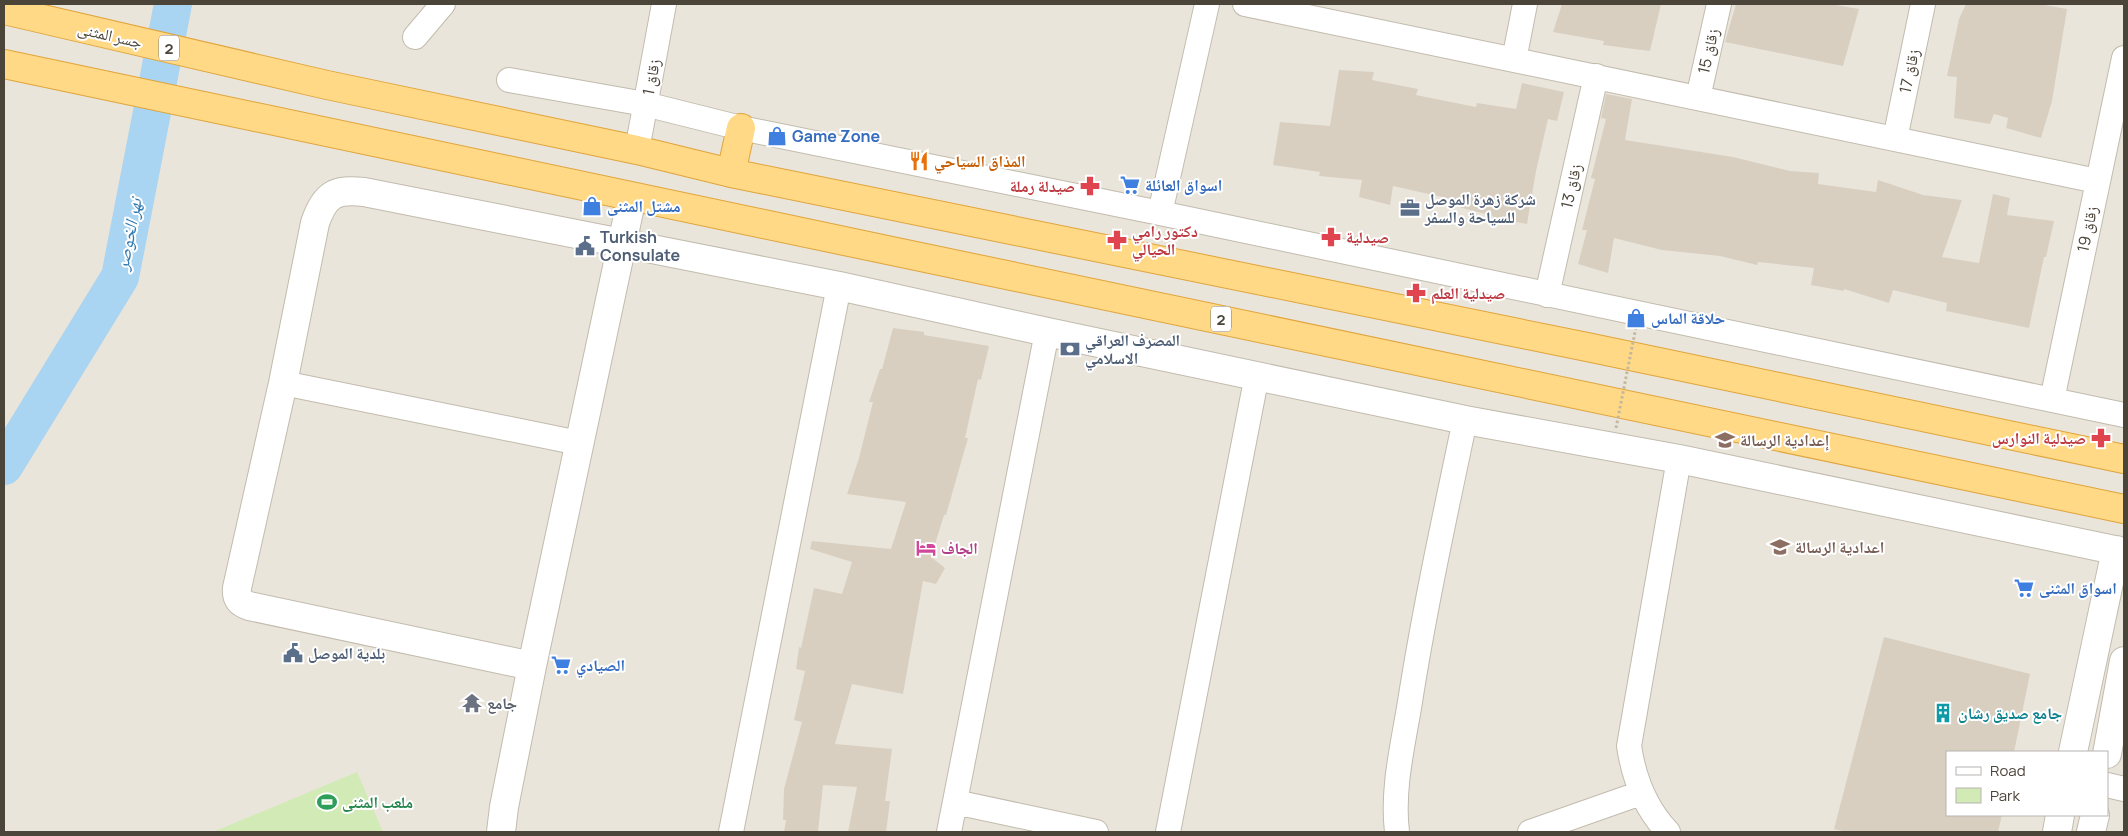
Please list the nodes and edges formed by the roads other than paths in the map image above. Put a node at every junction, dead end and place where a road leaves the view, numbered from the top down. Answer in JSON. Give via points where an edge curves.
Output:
{"nodes":[{"id":1,"x":443,"y":4,"type":"edge"},
{"id":2,"x":664,"y":4,"type":"edge"},
{"id":3,"x":1207,"y":4,"type":"edge"},
{"id":4,"x":1245,"y":4,"type":"edge"},
{"id":5,"x":1525,"y":4,"type":"edge"},
{"id":6,"x":1719,"y":4,"type":"edge"},
{"id":7,"x":1923,"y":4,"type":"edge"},
{"id":8,"x":7,"y":11,"type":"edge"},
{"id":9,"x":1323,"y":12,"type":"edge"},
{"id":10,"x":415,"y":37,"type":"dead end"},
{"id":11,"x":2124,"y":58,"type":"edge"},
{"id":12,"x":1514,"y":60,"type":"junction"},
{"id":13,"x":5,"y":64,"type":"edge"},
{"id":14,"x":1596,"y":76,"type":"junction"},
{"id":15,"x":509,"y":80,"type":"dead end"},
{"id":16,"x":1698,"y":98,"type":"junction"},
{"id":17,"x":645,"y":104,"type":"junction"},
{"id":18,"x":741,"y":128,"type":"junction"},
{"id":19,"x":1895,"y":139,"type":"junction"},
{"id":20,"x":637,"y":150,"type":"junction"},
{"id":21,"x":731,"y":173,"type":"junction"},
{"id":22,"x":2097,"y":181,"type":"junction"},
{"id":23,"x":632,"y":196,"type":"junction"},
{"id":24,"x":1160,"y":213,"type":"junction"},
{"id":25,"x":622,"y":242,"type":"junction"},
{"id":26,"x":839,"y":286,"type":"junction"},
{"id":27,"x":1547,"y":295,"type":"junction"},
{"id":28,"x":1047,"y":332,"type":"junction"},
{"id":29,"x":1257,"y":375,"type":"junction"},
{"id":30,"x":283,"y":383,"type":"junction"},
{"id":31,"x":2052,"y":400,"type":"junction"},
{"id":32,"x":2124,"y":415,"type":"edge"},
{"id":33,"x":1465,"y":420,"type":"junction"},
{"id":34,"x":579,"y":443,"type":"junction"},
{"id":35,"x":1679,"y":459,"type":"junction"},
{"id":36,"x":2124,"y":459,"type":"edge"},
{"id":37,"x":2124,"y":509,"type":"edge"},
{"id":38,"x":2120,"y":551,"type":"edge"},
{"id":39,"x":2124,"y":661,"type":"edge"},
{"id":40,"x":532,"y":666,"type":"junction"},
{"id":41,"x":2074,"y":751,"type":"edge"},
{"id":42,"x":2108,"y":751,"type":"edge"},
{"id":43,"x":2108,"y":785,"type":"edge"},
{"id":44,"x":2124,"y":788,"type":"edge"},
{"id":45,"x":1641,"y":793,"type":"junction"},
{"id":46,"x":955,"y":802,"type":"junction"},
{"id":47,"x":2060,"y":816,"type":"edge"},
{"id":48,"x":2095,"y":816,"type":"edge"},
{"id":49,"x":501,"y":832,"type":"edge"},
{"id":50,"x":731,"y":832,"type":"edge"},
{"id":51,"x":949,"y":832,"type":"edge"},
{"id":52,"x":1096,"y":832,"type":"edge"},
{"id":53,"x":1168,"y":832,"type":"edge"},
{"id":54,"x":1397,"y":832,"type":"edge"},
{"id":55,"x":1530,"y":832,"type":"edge"},
{"id":56,"x":1668,"y":832,"type":"edge"},
{"id":57,"x":2057,"y":832,"type":"edge"},
{"id":58,"x":2091,"y":832,"type":"edge"}],
"edges":[{"from":1,"to":10,"type":"street"},
{"from":2,"to":17,"type":"street","name":"زقاق 1"},
{"from":3,"to":24,"type":"street"},
{"from":4,"to":9,"type":"street"},
{"from":5,"to":12,"type":"street"},
{"from":6,"to":16,"type":"street","name":"زقاق 15"},
{"from":7,"to":19,"type":"street","name":"زقاق 17"},
{"from":8,"to":20,"type":"highway","name":"جسر المثنى","number":"2","via":[[327,85]]},
{"from":9,"to":12,"type":"street"},
{"from":11,"to":22,"type":"street","name":"زقاق 19"},
{"from":12,"to":14,"type":"street"},
{"from":13,"to":23,"type":"highway","number":"2"},
{"from":14,"to":16,"type":"street"},
{"from":14,"to":27,"type":"street","name":"زقاق 13"},
{"from":15,"to":17,"type":"street"},
{"from":16,"to":19,"type":"street"},
{"from":17,"to":18,"type":"street"},
{"from":17,"to":20,"type":"street","name":"زقاق 1"},
{"from":18,"to":21,"type":"highway"},
{"from":18,"to":24,"type":"street"},
{"from":19,"to":22,"type":"street"},
{"from":20,"to":21,"type":"highway","number":"2"},
{"from":21,"to":36,"type":"highway","number":"2"},
{"from":22,"to":31,"type":"street","name":"زقاق 19"},
{"from":23,"to":25,"type":"street"},
{"from":23,"to":37,"type":"highway","number":"2"},
{"from":24,"to":27,"type":"street"},
{"from":25,"to":26,"type":"street"},
{"from":25,"to":30,"type":"street","via":[[364,192],[346,190],[332,195],[321,206],[315,223]]},
{"from":25,"to":34,"type":"street"},
{"from":26,"to":28,"type":"street"},
{"from":26,"to":50,"type":"street"},
{"from":27,"to":31,"type":"street"},
{"from":28,"to":29,"type":"street"},
{"from":28,"to":46,"type":"street"},
{"from":29,"to":33,"type":"street"},
{"from":29,"to":53,"type":"street"},
{"from":30,"to":34,"type":"street"},
{"from":30,"to":40,"type":"street","via":[[237,588],[238,600],[249,606]]},
{"from":31,"to":32,"type":"street"},
{"from":33,"to":35,"type":"street"},
{"from":33,"to":54,"type":"street","via":[[1418,652],[1396,786]]},
{"from":34,"to":40,"type":"street"},
{"from":35,"to":38,"type":"street"},
{"from":35,"to":45,"type":"street","via":[[1629,746]]},
{"from":38,"to":41,"type":"street"},
{"from":39,"to":42,"type":"street"},
{"from":40,"to":49,"type":"street"},
{"from":43,"to":44,"type":"street"},
{"from":45,"to":55,"type":"street"},
{"from":45,"to":56,"type":"street","via":[[1651,812]]},
{"from":46,"to":51,"type":"street"},
{"from":46,"to":52,"type":"street"},
{"from":47,"to":57,"type":"street"},
{"from":48,"to":58,"type":"street"}]}
